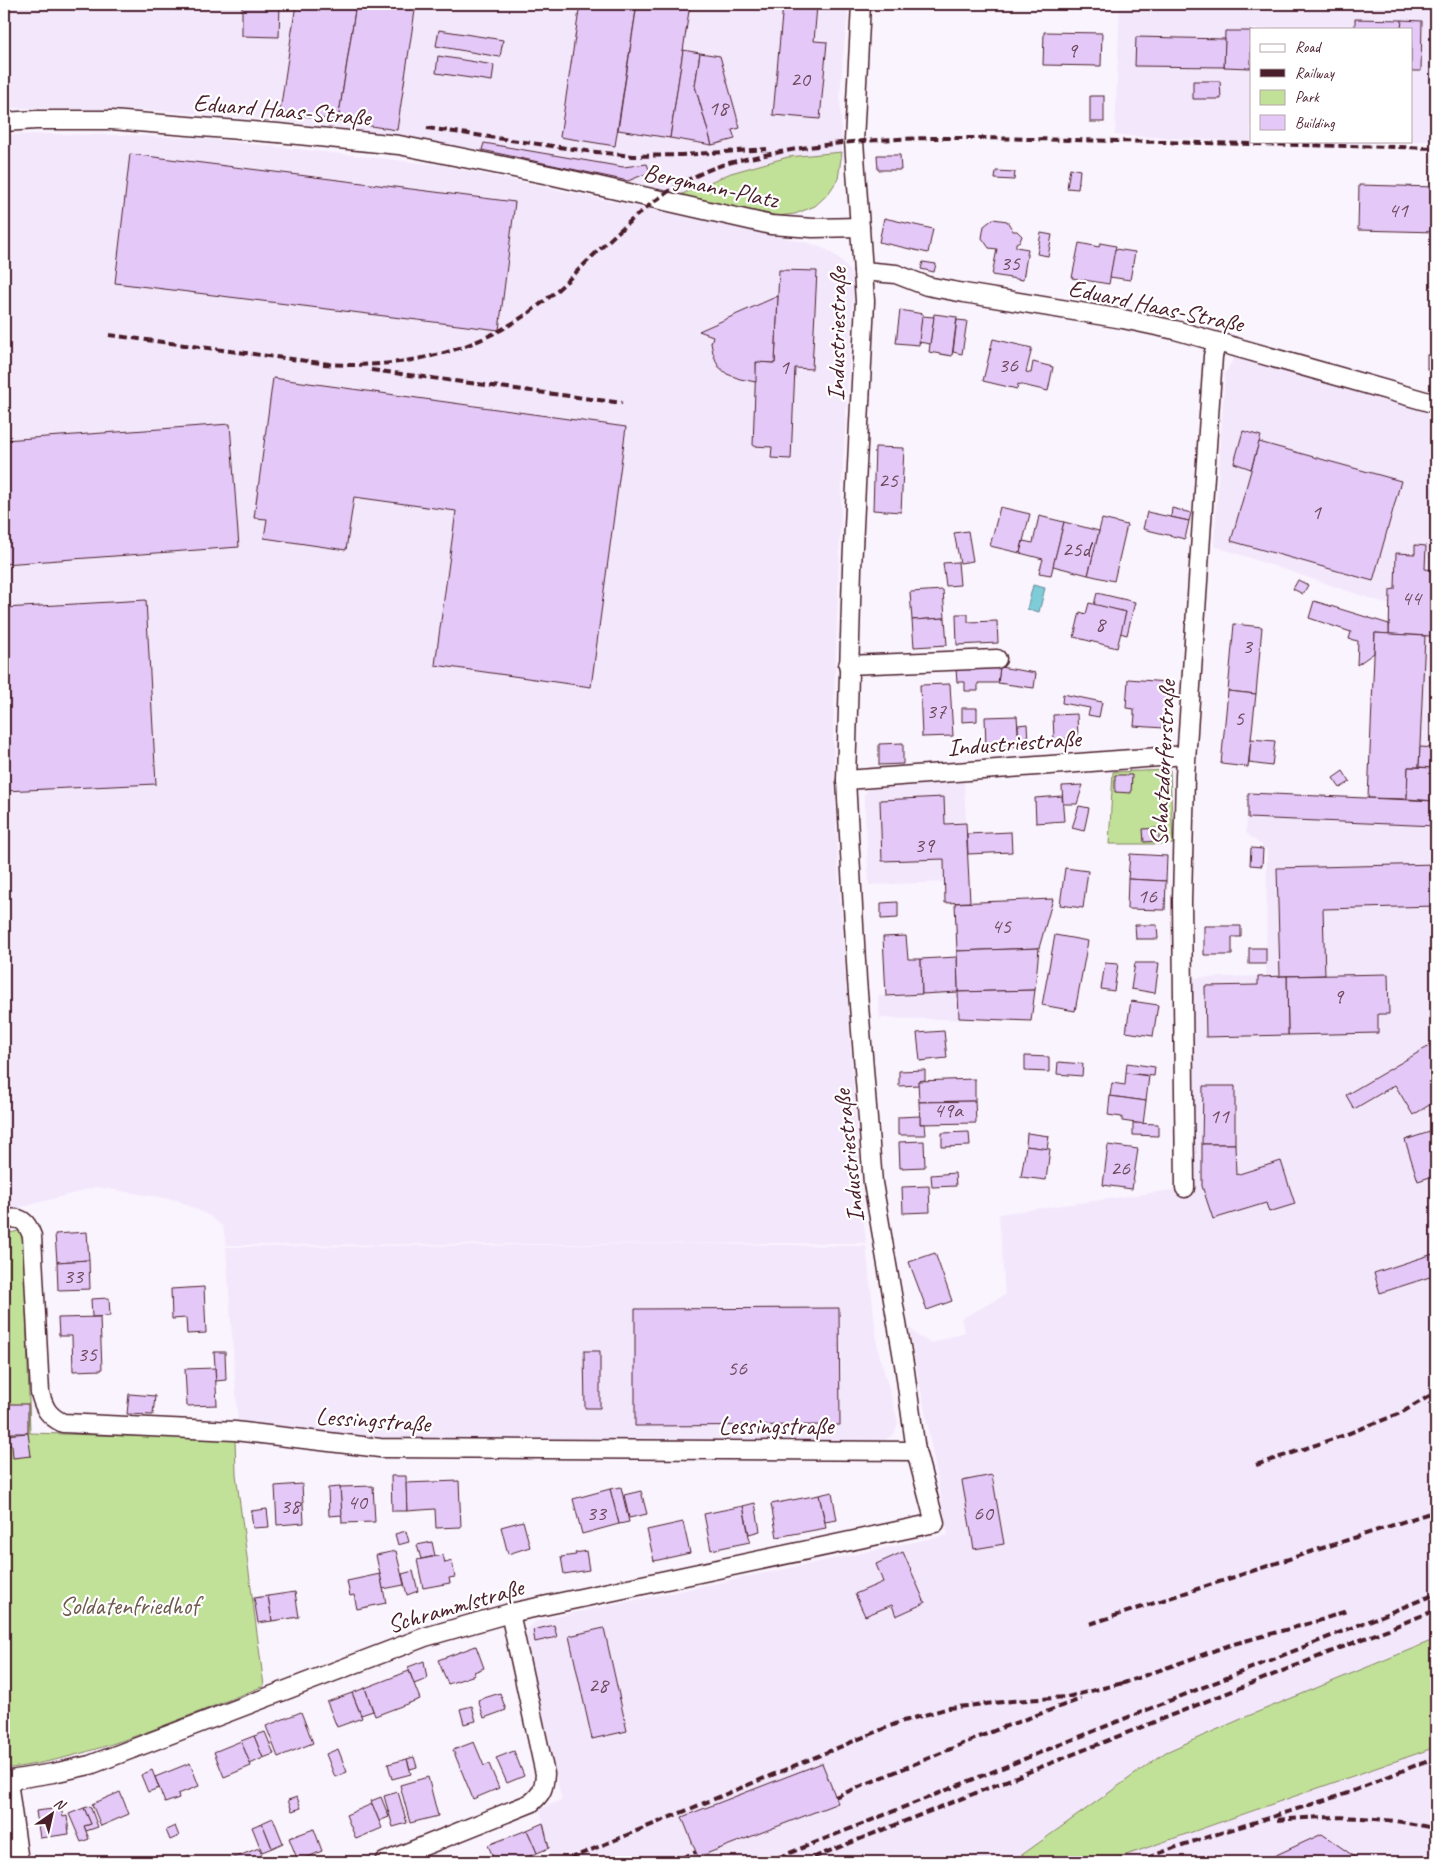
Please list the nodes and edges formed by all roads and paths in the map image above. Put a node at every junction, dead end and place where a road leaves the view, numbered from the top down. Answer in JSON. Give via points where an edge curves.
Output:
{"nodes":[{"id":1,"x":861,"y":4,"type":"edge"},
{"id":2,"x":4,"y":122,"type":"edge"},
{"id":3,"x":554,"y":176,"type":"joint"},
{"id":4,"x":860,"y":227,"type":"junction"},
{"id":5,"x":863,"y":271,"type":"junction"},
{"id":6,"x":1217,"y":342,"type":"junction"},
{"id":7,"x":1436,"y":404,"type":"edge"},
{"id":8,"x":997,"y":659,"type":"dead end"},
{"id":9,"x":848,"y":665,"type":"junction"},
{"id":10,"x":1186,"y":755,"type":"junction"},
{"id":11,"x":846,"y":780,"type":"junction"},
{"id":12,"x":1186,"y":1188,"type":"dead end"},
{"id":13,"x":4,"y":1220,"type":"edge"},
{"id":14,"x":916,"y":1451,"type":"junction"},
{"id":15,"x":935,"y":1523,"type":"joint"},
{"id":16,"x":510,"y":1613,"type":"junction"},
{"id":17,"x":6,"y":1781,"type":"edge"},
{"id":18,"x":19,"y":1862,"type":"edge"},
{"id":19,"x":384,"y":1862,"type":"edge"}],
"edges":[{"from":1,"to":4,"type":"street","name":"Industriestraße","via":[[854,141]]},
{"from":2,"to":3,"type":"street","name":"Eduard Haas-Straße","via":[[111,120],[278,132],[399,145]]},
{"from":3,"to":4,"type":"street","name":"Bergmann-Platz","via":[[770,225]]},
{"from":4,"to":5,"type":"street","name":"Industriestraße"},
{"from":5,"to":6,"type":"street","name":"Eduard Haas-Straße","via":[[896,274],[937,288],[1123,319]]},
{"from":5,"to":9,"type":"street","name":"Industriestraße","via":[[865,301]]},
{"from":6,"to":7,"type":"street","name":"Eduard Haas-Straße"},
{"from":6,"to":10,"type":"street","name":"Schatzdorferstraße","via":[[1213,356]]},
{"from":8,"to":9,"type":"street"},
{"from":9,"to":11,"type":"street","name":"Industriestraße"},
{"from":10,"to":11,"type":"street","name":"Industriestraße"},
{"from":10,"to":12,"type":"street","name":"Schatzdorferstraße","via":[[1182,901]]},
{"from":11,"to":14,"type":"street","name":"Industriestraße","via":[[873,1183]]},
{"from":13,"to":14,"type":"street","name":"Lessingstraße","via":[[10,1218],[28,1224],[32,1236],[40,1393],[46,1412],[63,1423],[235,1431],[380,1448]]},
{"from":14,"to":15,"type":"street","name":"Industriestraße"},
{"from":15,"to":16,"type":"street","name":"Schrammlstraße"},
{"from":16,"to":17,"type":"street","name":"Schrammlstraße","via":[[425,1637],[90,1764]]},
{"from":16,"to":19,"type":"street","via":[[545,1774],[540,1796]]},
{"from":17,"to":18,"type":"street"}]}
